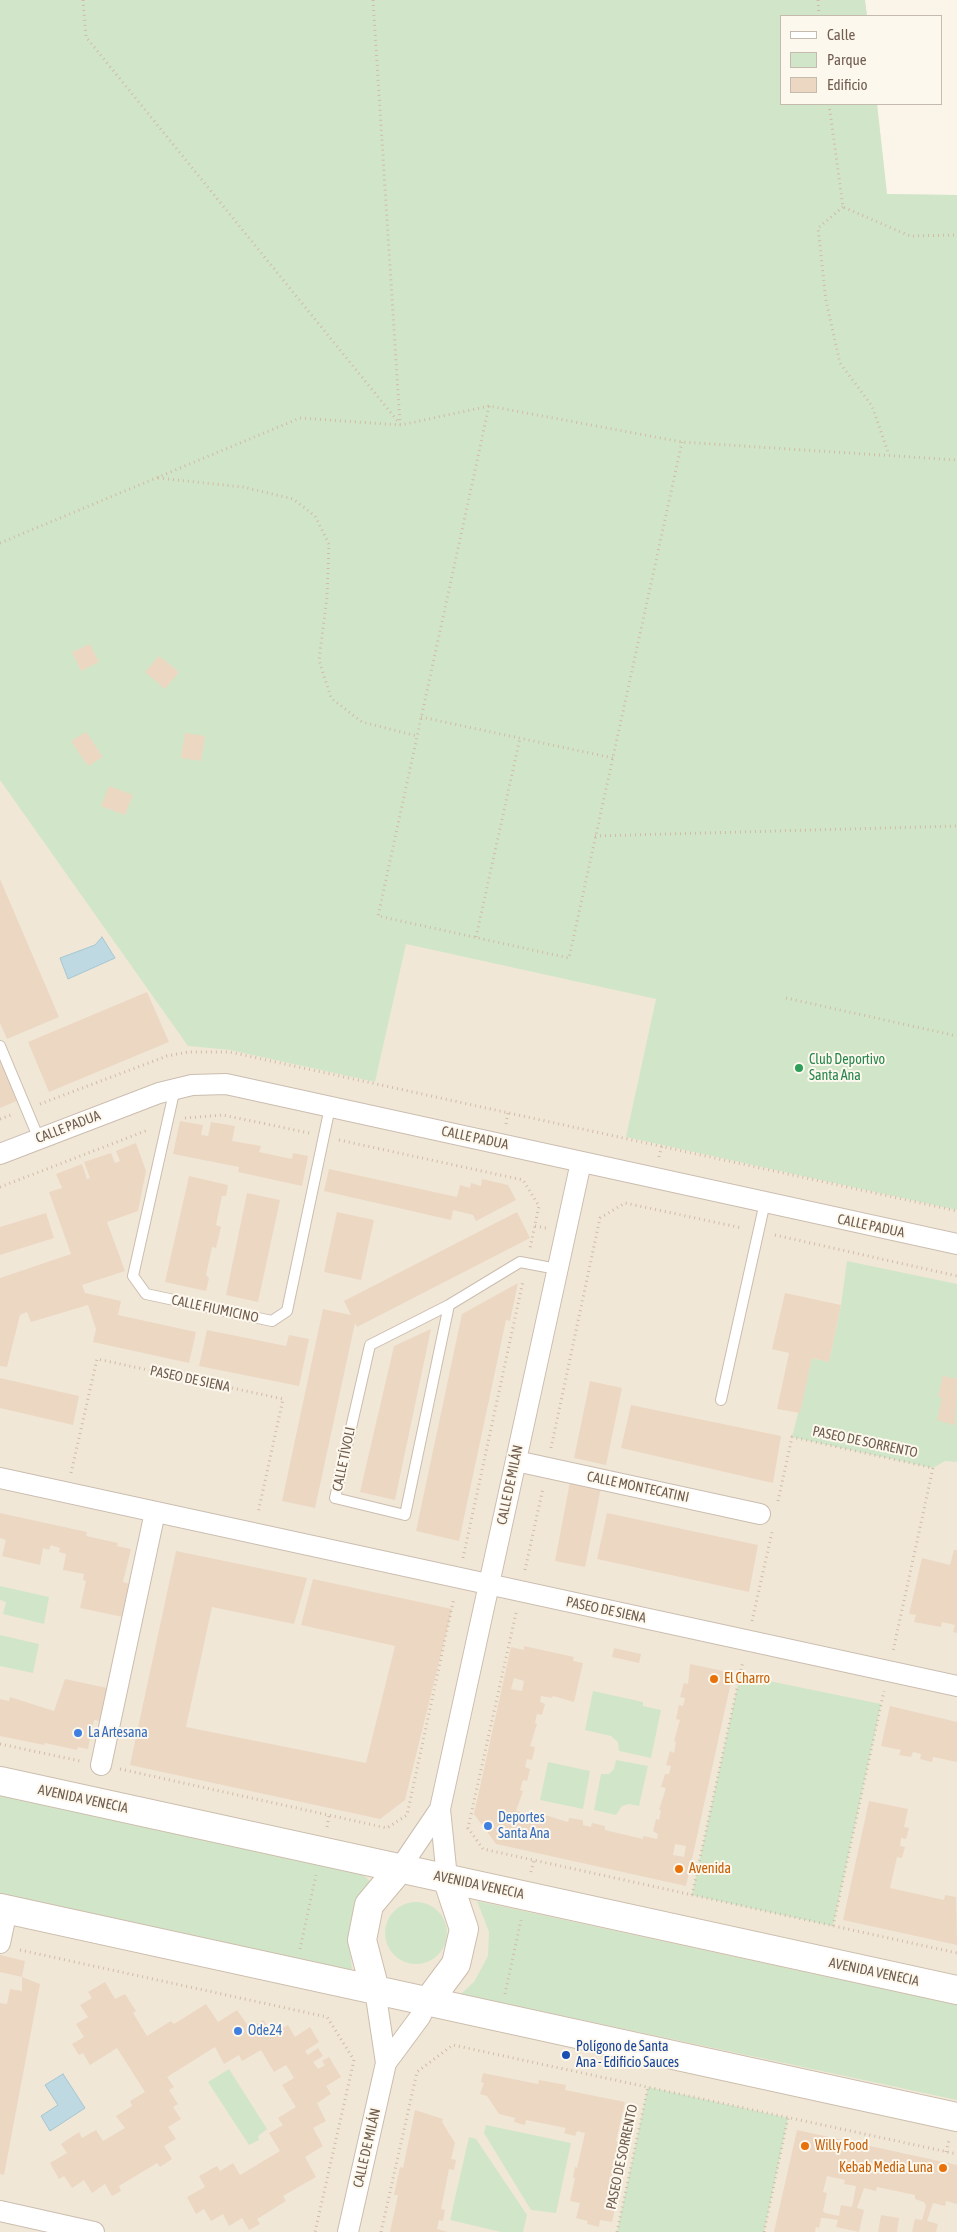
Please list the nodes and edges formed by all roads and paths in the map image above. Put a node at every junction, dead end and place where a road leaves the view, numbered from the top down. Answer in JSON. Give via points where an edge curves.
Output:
{"nodes":[{"id":1,"x":83,"y":0,"type":"edge"},
{"id":2,"x":373,"y":0,"type":"edge"},
{"id":3,"x":818,"y":0,"type":"edge"},
{"id":4,"x":819,"y":15,"type":"edge"},
{"id":5,"x":829,"y":105,"type":"edge"},
{"id":6,"x":843,"y":207,"type":"junction"},
{"id":7,"x":957,"y":235,"type":"edge"},
{"id":8,"x":489,"y":406,"type":"junction"},
{"id":9,"x":400,"y":425,"type":"junction"},
{"id":10,"x":682,"y":442,"type":"junction"},
{"id":11,"x":889,"y":455,"type":"junction"},
{"id":12,"x":957,"y":460,"type":"edge"},
{"id":13,"x":157,"y":478,"type":"junction"},
{"id":14,"x":0,"y":543,"type":"edge"},
{"id":15,"x":421,"y":717,"type":"junction"},
{"id":16,"x":417,"y":736,"type":"junction"},
{"id":17,"x":520,"y":738,"type":"junction"},
{"id":18,"x":613,"y":758,"type":"junction"},
{"id":19,"x":957,"y":826,"type":"edge"},
{"id":20,"x":595,"y":836,"type":"junction"},
{"id":21,"x":476,"y":937,"type":"junction"},
{"id":22,"x":786,"y":998,"type":"dead end"},
{"id":23,"x":957,"y":1036,"type":"edge"},
{"id":24,"x":0,"y":1046,"type":"edge"},
{"id":25,"x":175,"y":1088,"type":"junction"},
{"id":26,"x":330,"y":1107,"type":"junction"},
{"id":27,"x":26,"y":1109,"type":"junction"},
{"id":28,"x":0,"y":1119,"type":"edge"},
{"id":29,"x":168,"y":1122,"type":"junction"},
{"id":30,"x":323,"y":1136,"type":"junction"},
{"id":31,"x":39,"y":1139,"type":"junction"},
{"id":32,"x":0,"y":1154,"type":"edge"},
{"id":33,"x":581,"y":1162,"type":"junction"},
{"id":34,"x":0,"y":1187,"type":"edge"},
{"id":35,"x":765,"y":1202,"type":"junction"},
{"id":36,"x":957,"y":1211,"type":"edge"},
{"id":37,"x":758,"y":1232,"type":"junction"},
{"id":38,"x":957,"y":1244,"type":"edge"},
{"id":39,"x":527,"y":1263,"type":"junction"},
{"id":40,"x":557,"y":1269,"type":"junction"},
{"id":41,"x":957,"y":1276,"type":"edge"},
{"id":42,"x":449,"y":1305,"type":"junction"},
{"id":43,"x":721,"y":1400,"type":"dead end"},
{"id":44,"x":516,"y":1461,"type":"junction"},
{"id":45,"x":547,"y":1468,"type":"junction"},
{"id":46,"x":0,"y":1478,"type":"edge"},
{"id":47,"x":66,"y":1493,"type":"junction"},
{"id":48,"x":778,"y":1503,"type":"dead end"},
{"id":49,"x":155,"y":1512,"type":"junction"},
{"id":50,"x":760,"y":1514,"type":"dead end"},
{"id":51,"x":772,"y":1531,"type":"dead end"},
{"id":52,"x":254,"y":1534,"type":"junction"},
{"id":53,"x":458,"y":1578,"type":"junction"},
{"id":54,"x":489,"y":1584,"type":"junction"},
{"id":55,"x":520,"y":1591,"type":"junction"},
{"id":56,"x":748,"y":1640,"type":"junction"},
{"id":57,"x":888,"y":1671,"type":"junction"},
{"id":58,"x":957,"y":1686,"type":"edge"},
{"id":59,"x":0,"y":1744,"type":"edge"},
{"id":60,"x":101,"y":1765,"type":"junction"},
{"id":61,"x":0,"y":1781,"type":"edge"},
{"id":62,"x":440,"y":1809,"type":"junction"},
{"id":63,"x":329,"y":1816,"type":"junction"},
{"id":64,"x":322,"y":1851,"type":"junction"},
{"id":65,"x":534,"y":1860,"type":"junction"},
{"id":66,"x":400,"y":1868,"type":"junction"},
{"id":67,"x":447,"y":1878,"type":"junction"},
{"id":68,"x":692,"y":1895,"type":"junction"},
{"id":69,"x":526,"y":1896,"type":"junction"},
{"id":70,"x":4,"y":1909,"type":"edge"},
{"id":71,"x":833,"y":1926,"type":"junction"},
{"id":72,"x":0,"y":1943,"type":"edge"},
{"id":73,"x":19,"y":1950,"type":"dead end"},
{"id":74,"x":957,"y":1953,"type":"edge"},
{"id":75,"x":295,"y":1973,"type":"junction"},
{"id":76,"x":375,"y":1990,"type":"junction"},
{"id":77,"x":957,"y":1990,"type":"edge"},
{"id":78,"x":427,"y":2003,"type":"junction"},
{"id":79,"x":288,"y":2008,"type":"junction"},
{"id":80,"x":500,"y":2018,"type":"junction"},
{"id":81,"x":493,"y":2053,"type":"junction"},
{"id":82,"x":386,"y":2063,"type":"junction"},
{"id":83,"x":648,"y":2087,"type":"junction"},
{"id":84,"x":957,"y":2117,"type":"edge"},
{"id":85,"x":788,"y":2118,"type":"junction"},
{"id":86,"x":957,"y":2154,"type":"edge"},
{"id":87,"x":0,"y":2211,"type":"edge"},
{"id":88,"x":94,"y":2232,"type":"edge"},
{"id":89,"x":315,"y":2232,"type":"edge"},
{"id":90,"x":348,"y":2232,"type":"edge"},
{"id":91,"x":381,"y":2232,"type":"edge"},
{"id":92,"x":617,"y":2232,"type":"edge"},
{"id":93,"x":764,"y":2232,"type":"edge"}],
"edges":[{"from":1,"to":9,"type":"path","via":[[86,37]]},
{"from":2,"to":9,"type":"path"},
{"from":3,"to":4,"type":"path"},
{"from":5,"to":6,"type":"path"},
{"from":6,"to":7,"type":"path","via":[[910,236]]},
{"from":6,"to":11,"type":"path","via":[[818,228],[826,301],[840,363],[872,406]]},
{"from":8,"to":9,"type":"path"},
{"from":8,"to":10,"type":"path"},
{"from":8,"to":15,"type":"path"},
{"from":9,"to":13,"type":"path","via":[[300,418]]},
{"from":10,"to":11,"type":"path"},
{"from":10,"to":18,"type":"path"},
{"from":11,"to":12,"type":"path"},
{"from":13,"to":14,"type":"path"},
{"from":13,"to":16,"type":"path","via":[[243,487],[293,498],[315,516],[329,544],[327,597],[319,660],[331,698],[362,722]]},
{"from":15,"to":16,"type":"path"},
{"from":15,"to":17,"type":"path"},
{"from":16,"to":21,"type":"path","via":[[378,916]]},
{"from":17,"to":18,"type":"path"},
{"from":17,"to":21,"type":"path"},
{"from":18,"to":20,"type":"path"},
{"from":19,"to":20,"type":"path"},
{"from":20,"to":21,"type":"path","via":[[569,958]]},
{"from":22,"to":23,"type":"path"},
{"from":24,"to":27,"type":"lane"},
{"from":25,"to":26,"type":"street","name":"CALLE PADUA","via":[[226,1084]]},
{"from":25,"to":29,"type":"lane","name":"CALLE FIUMICINO"},
{"from":25,"to":31,"type":"street","name":"CALLE PADUA"},
{"from":26,"to":30,"type":"lane","name":"CALLE FIUMICINO"},
{"from":26,"to":33,"type":"street","name":"CALLE PADUA"},
{"from":27,"to":28,"type":"path"},
{"from":27,"to":31,"type":"lane"},
{"from":27,"to":36,"type":"path","via":[[167,1056],[230,1052]]},
{"from":29,"to":30,"type":"path","via":[[223,1115]]},
{"from":29,"to":30,"type":"lane","name":"CALLE FIUMICINO","via":[[133,1276],[146,1294],[272,1321],[287,1311]]},
{"from":29,"to":34,"type":"path"},
{"from":30,"to":39,"type":"path","via":[[523,1180],[539,1206]]},
{"from":31,"to":32,"type":"street","name":"CALLE PADUA"},
{"from":33,"to":35,"type":"street","name":"CALLE PADUA"},
{"from":33,"to":40,"type":"street","name":"CALLE DE MILÁN"},
{"from":35,"to":37,"type":"lane"},
{"from":35,"to":38,"type":"street","name":"CALLE PADUA"},
{"from":37,"to":41,"type":"path"},
{"from":37,"to":43,"type":"lane"},
{"from":37,"to":45,"type":"path","via":[[624,1202],[600,1218]]},
{"from":39,"to":40,"type":"lane"},
{"from":39,"to":42,"type":"lane","name":"CALLE TÍVOLI","via":[[520,1262]]},
{"from":39,"to":53,"type":"path"},
{"from":40,"to":44,"type":"street","name":"CALLE DE MILÁN"},
{"from":42,"to":42,"type":"lane","name":"CALLE TÍVOLI","via":[[405,1515],[335,1498],[370,1344]]},
{"from":44,"to":45,"type":"street","name":"CALLE MONTECATINI"},
{"from":44,"to":54,"type":"street","name":"CALLE DE MILÁN"},
{"from":45,"to":50,"type":"street","name":"CALLE MONTECATINI"},
{"from":45,"to":55,"type":"path"},
{"from":46,"to":47,"type":"street","name":"PASEO DE SIENA"},
{"from":47,"to":49,"type":"street","name":"PASEO DE SIENA"},
{"from":47,"to":52,"type":"path","name":"PASEO DE SIENA","via":[[97,1359],[283,1399]]},
{"from":48,"to":57,"type":"path","name":"PASEO DE SORRENTO","via":[[792,1437],[933,1468]]},
{"from":49,"to":52,"type":"street","name":"PASEO DE SIENA"},
{"from":49,"to":60,"type":"street"},
{"from":51,"to":56,"type":"path"},
{"from":52,"to":53,"type":"street","name":"PASEO DE SIENA"},
{"from":53,"to":54,"type":"street","name":"PASEO DE SIENA"},
{"from":53,"to":63,"type":"path","via":[[407,1815],[386,1828]]},
{"from":54,"to":55,"type":"street","name":"PASEO DE SIENA"},
{"from":54,"to":62,"type":"street","name":"CALLE DE MILÁN"},
{"from":55,"to":56,"type":"street","name":"PASEO DE SIENA"},
{"from":55,"to":65,"type":"path","via":[[468,1828],[482,1849]]},
{"from":56,"to":57,"type":"street","name":"PASEO DE SIENA"},
{"from":56,"to":68,"type":"path"},
{"from":57,"to":58,"type":"street","name":"PASEO DE SIENA"},
{"from":57,"to":71,"type":"path","name":"PASEO DE SORRENTO"},
{"from":59,"to":60,"type":"path"},
{"from":60,"to":63,"type":"path"},
{"from":61,"to":64,"type":"street","name":"AVENIDA VENECIA"},
{"from":62,"to":66,"type":"street","name":"CALLE DE MILÁN"},
{"from":62,"to":67,"type":"street","name":"CALLE DE MILÁN"},
{"from":63,"to":64,"type":"path"},
{"from":64,"to":66,"type":"street","name":"AVENIDA VENECIA"},
{"from":64,"to":75,"type":"path"},
{"from":65,"to":68,"type":"path"},
{"from":65,"to":69,"type":"path"},
{"from":66,"to":67,"type":"street","name":"AVENIDA VENECIA"},
{"from":66,"to":76,"type":"street","via":[[370,1905],[362,1940]]},
{"from":67,"to":69,"type":"street","name":"AVENIDA VENECIA"},
{"from":67,"to":78,"type":"street","via":[[464,1929],[456,1964]]},
{"from":68,"to":71,"type":"path"},
{"from":69,"to":77,"type":"street","name":"AVENIDA VENECIA"},
{"from":69,"to":80,"type":"path"},
{"from":70,"to":72,"type":"street"},
{"from":70,"to":75,"type":"street"},
{"from":71,"to":74,"type":"path"},
{"from":73,"to":79,"type":"path"},
{"from":75,"to":76,"type":"street"},
{"from":75,"to":79,"type":"path"},
{"from":76,"to":78,"type":"street"},
{"from":76,"to":82,"type":"street","name":"CALLE DE MILÁN"},
{"from":78,"to":80,"type":"street"},
{"from":78,"to":82,"type":"street","name":"CALLE DE MILÁN"},
{"from":79,"to":89,"type":"path","via":[[327,2017],[354,2060]]},
{"from":80,"to":81,"type":"path"},
{"from":80,"to":84,"type":"street"},
{"from":81,"to":83,"type":"path"},
{"from":81,"to":91,"type":"path","via":[[453,2044],[417,2072]]},
{"from":82,"to":90,"type":"street","name":"CALLE DE MILÁN"},
{"from":83,"to":85,"type":"path"},
{"from":83,"to":92,"type":"path","name":"PASEO DE SORRENTO"},
{"from":85,"to":86,"type":"path"},
{"from":85,"to":93,"type":"path"},
{"from":87,"to":88,"type":"street"}]}
